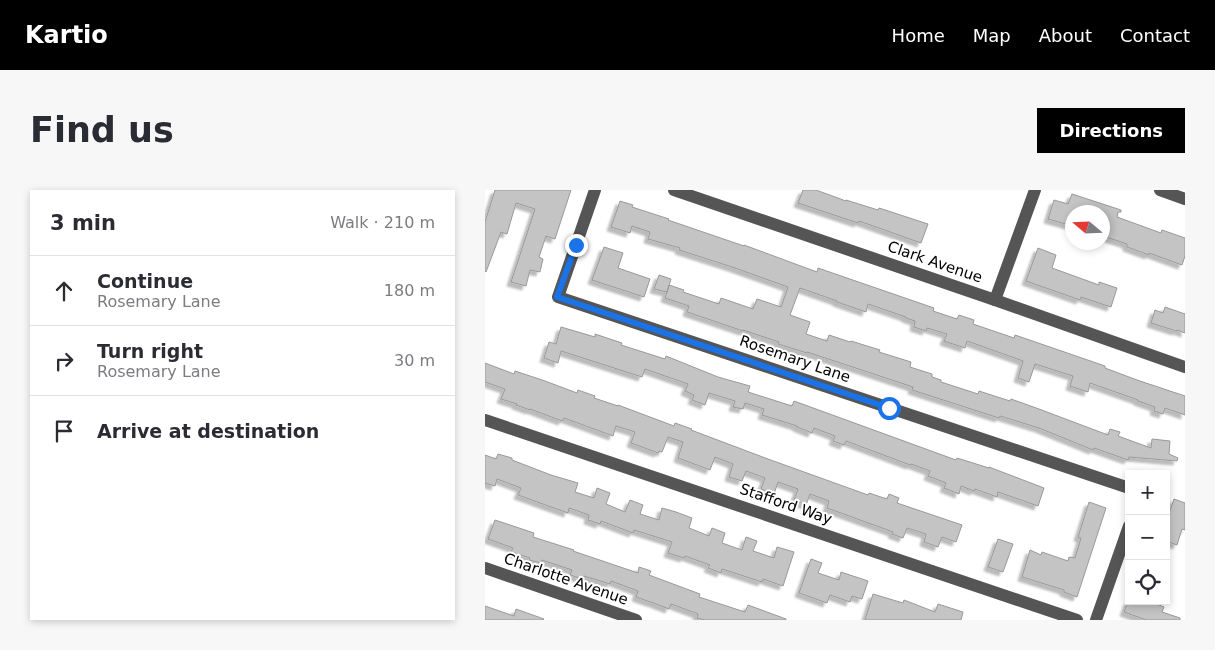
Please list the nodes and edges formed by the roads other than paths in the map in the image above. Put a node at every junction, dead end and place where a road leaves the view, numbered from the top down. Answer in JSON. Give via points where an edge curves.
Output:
{"nodes":[{"id":1,"x":595,"y":190,"type":"edge"},
{"id":2,"x":673,"y":190,"type":"edge"},
{"id":3,"x":1035,"y":190,"type":"edge"},
{"id":4,"x":1160,"y":190,"type":"edge"},
{"id":5,"x":1185,"y":199,"type":"edge"},
{"id":6,"x":995,"y":300,"type":"junction"},
{"id":7,"x":1185,"y":367,"type":"edge"},
{"id":8,"x":485,"y":420,"type":"edge"},
{"id":9,"x":1125,"y":487,"type":"edge"},
{"id":10,"x":1125,"y":537,"type":"edge"},
{"id":11,"x":485,"y":568,"type":"edge"},
{"id":12,"x":635,"y":620,"type":"edge"},
{"id":13,"x":1077,"y":620,"type":"edge"},
{"id":14,"x":1096,"y":620,"type":"edge"}],
"edges":[{"from":1,"to":9,"type":"street","name":"Rosemary Lane","via":[[557,297]]},
{"from":2,"to":6,"type":"street","name":"Clark Avenue"},
{"from":3,"to":6,"type":"street"},
{"from":4,"to":5,"type":"street"},
{"from":6,"to":7,"type":"street","name":"Clark Avenue"},
{"from":8,"to":13,"type":"street","name":"Stafford Way"},
{"from":10,"to":14,"type":"street"},
{"from":11,"to":12,"type":"street","name":"Charlotte Avenue"}]}
